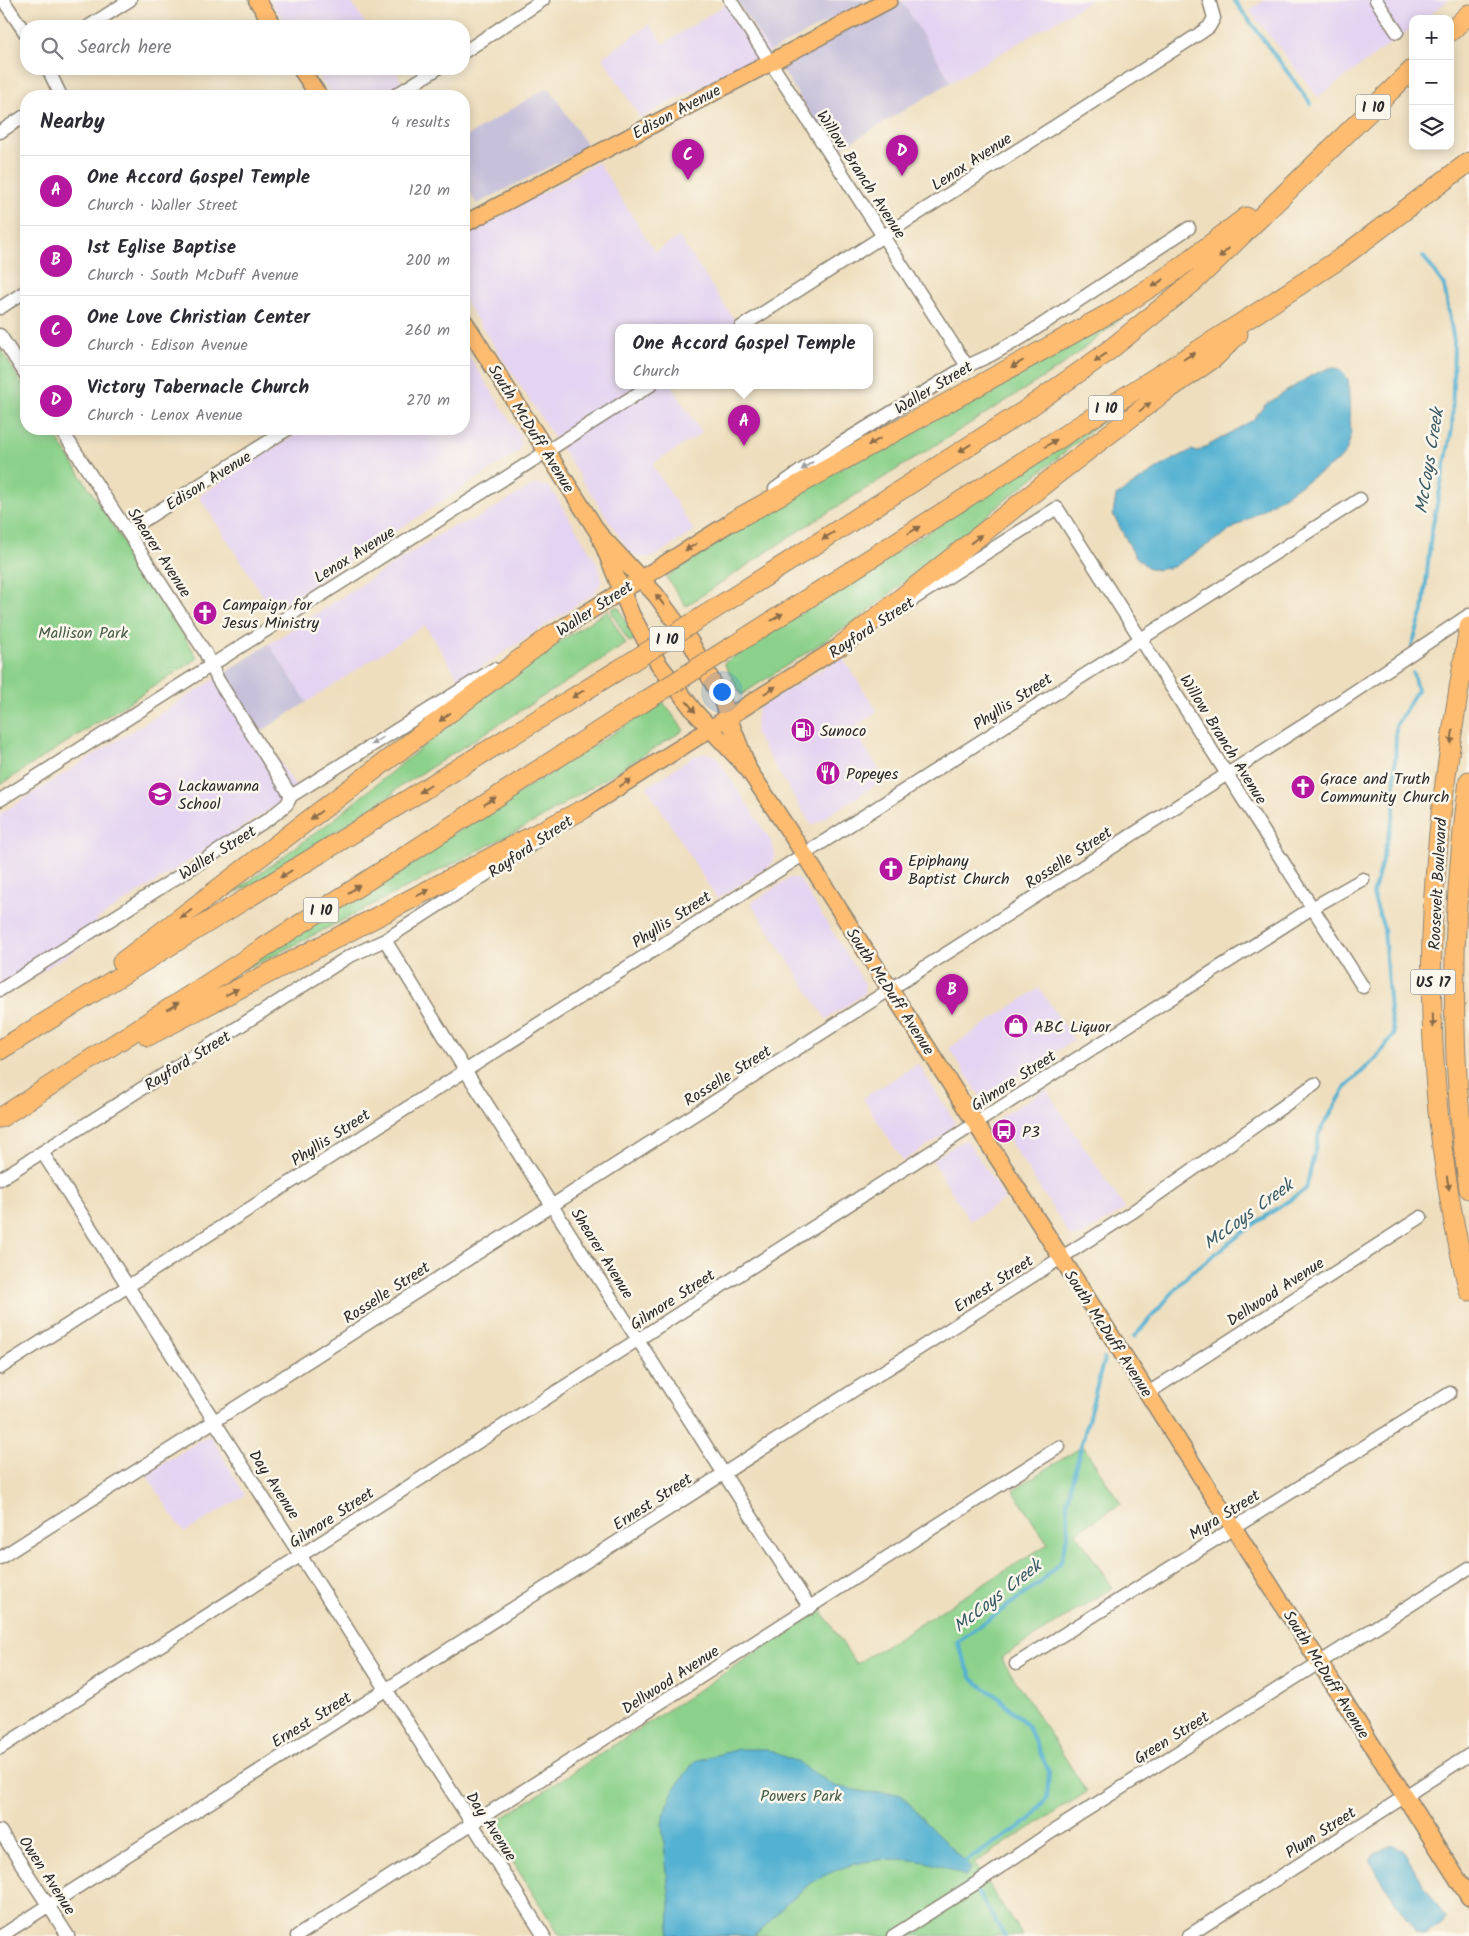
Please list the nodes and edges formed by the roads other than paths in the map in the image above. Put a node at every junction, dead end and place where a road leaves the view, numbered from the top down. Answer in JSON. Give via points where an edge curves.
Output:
{"nodes":[{"id":1,"x":3,"y":0,"type":"edge"},
{"id":2,"x":130,"y":0,"type":"edge"},
{"id":3,"x":543,"y":0,"type":"edge"},
{"id":4,"x":730,"y":0,"type":"edge"},
{"id":5,"x":889,"y":0,"type":"edge"},
{"id":6,"x":1209,"y":0,"type":"edge"},
{"id":7,"x":1376,"y":0,"type":"edge"},
{"id":8,"x":264,"y":2,"type":"edge"},
{"id":9,"x":1469,"y":14,"type":"edge"},
{"id":10,"x":98,"y":20,"type":"edge"},
{"id":11,"x":272,"y":20,"type":"edge"},
{"id":12,"x":20,"y":25,"type":"edge"},
{"id":13,"x":1454,"y":28,"type":"edge"},
{"id":14,"x":1396,"y":32,"type":"dead end"},
{"id":15,"x":470,"y":48,"type":"edge"},
{"id":16,"x":770,"y":62,"type":"junction"},
{"id":17,"x":1409,"y":73,"type":"edge"},
{"id":18,"x":50,"y":75,"type":"edge"},
{"id":19,"x":305,"y":75,"type":"edge"},
{"id":20,"x":427,"y":75,"type":"edge"},
{"id":21,"x":56,"y":90,"type":"edge"},
{"id":22,"x":315,"y":90,"type":"edge"},
{"id":23,"x":404,"y":90,"type":"edge"},
{"id":24,"x":20,"y":119,"type":"edge"},
{"id":25,"x":0,"y":132,"type":"edge"},
{"id":26,"x":1334,"y":146,"type":"junction"},
{"id":27,"x":1469,"y":162,"type":"edge"},
{"id":28,"x":470,"y":221,"type":"edge"},
{"id":29,"x":1189,"y":228,"type":"dead end"},
{"id":30,"x":883,"y":236,"type":"junction"},
{"id":31,"x":20,"y":295,"type":"edge"},
{"id":32,"x":0,"y":308,"type":"edge"},
{"id":33,"x":1263,"y":309,"type":"junction"},
{"id":34,"x":745,"y":324,"type":"edge"},
{"id":35,"x":470,"y":330,"type":"edge"},
{"id":36,"x":0,"y":335,"type":"edge"},
{"id":37,"x":20,"y":366,"type":"edge"},
{"id":38,"x":967,"y":366,"type":"junction"},
{"id":39,"x":645,"y":389,"type":"edge"},
{"id":40,"x":65,"y":435,"type":"edge"},
{"id":41,"x":279,"y":435,"type":"edge"},
{"id":42,"x":547,"y":451,"type":"junction"},
{"id":43,"x":1360,"y":498,"type":"dead end"},
{"id":44,"x":1057,"y":508,"type":"joint"},
{"id":45,"x":733,"y":521,"type":"junction"},
{"id":46,"x":127,"y":531,"type":"junction"},
{"id":47,"x":599,"y":534,"type":"junction"},
{"id":48,"x":641,"y":578,"type":"junction"},
{"id":49,"x":621,"y":591,"type":"junction"},
{"id":50,"x":1469,"y":615,"type":"edge"},
{"id":51,"x":1469,"y":627,"type":"edge"},
{"id":52,"x":553,"y":634,"type":"junction"},
{"id":53,"x":1140,"y":638,"type":"junction"},
{"id":54,"x":842,"y":645,"type":"junction"},
{"id":55,"x":211,"y":664,"type":"junction"},
{"id":56,"x":729,"y":716,"type":"junction"},
{"id":57,"x":709,"y":729,"type":"junction"},
{"id":58,"x":748,"y":769,"type":"junction"},
{"id":59,"x":1227,"y":774,"type":"junction"},
{"id":60,"x":1469,"y":781,"type":"edge"},
{"id":61,"x":291,"y":796,"type":"junction"},
{"id":62,"x":0,"y":800,"type":"edge"},
{"id":63,"x":584,"y":809,"type":"junction"},
{"id":64,"x":804,"y":854,"type":"junction"},
{"id":65,"x":1363,"y":879,"type":"dead end"},
{"id":66,"x":1312,"y":908,"type":"junction"},
{"id":67,"x":385,"y":940,"type":"junction"},
{"id":68,"x":1363,"y":987,"type":"dead end"},
{"id":69,"x":0,"y":990,"type":"edge"},
{"id":70,"x":891,"y":990,"type":"junction"},
{"id":71,"x":37,"y":1027,"type":"junction"},
{"id":72,"x":0,"y":1050,"type":"edge"},
{"id":73,"x":465,"y":1070,"type":"junction"},
{"id":74,"x":1315,"y":1084,"type":"dead end"},
{"id":75,"x":49,"y":1087,"type":"junction"},
{"id":76,"x":0,"y":1118,"type":"edge"},
{"id":77,"x":976,"y":1123,"type":"junction"},
{"id":78,"x":42,"y":1152,"type":"junction"},
{"id":79,"x":0,"y":1179,"type":"edge"},
{"id":80,"x":1469,"y":1189,"type":"edge"},
{"id":81,"x":553,"y":1205,"type":"junction"},
{"id":82,"x":1421,"y":1217,"type":"dead end"},
{"id":83,"x":1062,"y":1258,"type":"junction"},
{"id":84,"x":129,"y":1286,"type":"junction"},
{"id":85,"x":1469,"y":1291,"type":"edge"},
{"id":86,"x":639,"y":1340,"type":"junction"},
{"id":87,"x":0,"y":1368,"type":"edge"},
{"id":88,"x":1148,"y":1393,"type":"junction"},
{"id":89,"x":1450,"y":1393,"type":"dead end"},
{"id":90,"x":215,"y":1420,"type":"junction"},
{"id":91,"x":1059,"y":1447,"type":"dead end"},
{"id":92,"x":724,"y":1474,"type":"junction"},
{"id":93,"x":1234,"y":1527,"type":"junction"},
{"id":94,"x":301,"y":1555,"type":"junction"},
{"id":95,"x":0,"y":1558,"type":"edge"},
{"id":96,"x":1469,"y":1568,"type":"edge"},
{"id":97,"x":810,"y":1608,"type":"junction"},
{"id":98,"x":1320,"y":1662,"type":"junction"},
{"id":99,"x":1016,"y":1664,"type":"dead end"},
{"id":100,"x":387,"y":1690,"type":"junction"},
{"id":101,"x":0,"y":1748,"type":"edge"},
{"id":102,"x":1469,"y":1755,"type":"edge"},
{"id":103,"x":1405,"y":1796,"type":"junction"},
{"id":104,"x":472,"y":1824,"type":"junction"},
{"id":105,"x":0,"y":1831,"type":"edge"},
{"id":106,"x":1469,"y":1897,"type":"edge"},
{"id":107,"x":48,"y":1906,"type":"junction"},
{"id":108,"x":1,"y":1936,"type":"edge"},
{"id":109,"x":68,"y":1936,"type":"edge"},
{"id":110,"x":297,"y":1936,"type":"edge"},
{"id":111,"x":544,"y":1936,"type":"edge"},
{"id":112,"x":893,"y":1936,"type":"edge"},
{"id":113,"x":1188,"y":1936,"type":"edge"}],
"edges":[{"from":1,"to":12,"type":"street"},
{"from":2,"to":10,"type":"street"},
{"from":3,"to":15,"type":"street"},
{"from":4,"to":16,"type":"street","name":"Willow Branch Avenue"},
{"from":5,"to":16,"type":"main road","name":"Edison Avenue"},
{"from":6,"to":30,"type":"street","name":"Lenox Avenue","via":[[1214,18],[1209,27]]},
{"from":7,"to":14,"type":"street"},
{"from":8,"to":11,"type":"main road"},
{"from":9,"to":13,"type":"highway"},
{"from":16,"to":28,"type":"main road","name":"Edison Avenue"},
{"from":16,"to":30,"type":"street","name":"Willow Branch Avenue"},
{"from":17,"to":26,"type":"highway","number":"I 10"},
{"from":18,"to":21,"type":"street"},
{"from":19,"to":22,"type":"main road"},
{"from":20,"to":23,"type":"street"},
{"from":24,"to":25,"type":"street"},
{"from":26,"to":45,"type":"highway","one_way":true,"via":[[1211,246],[1119,308]]},
{"from":26,"to":71,"type":"highway","number":"I 10","one_way":true,"bridge":true,"via":[[1196,280],[1102,356],[1024,410],[620,669]]},
{"from":27,"to":33,"type":"highway","number":"I 10","via":[[1340,258]]},
{"from":29,"to":38,"type":"street","name":"Waller Street","via":[[1023,337]]},
{"from":30,"to":34,"type":"street","name":"Lenox Avenue"},
{"from":30,"to":38,"type":"street","name":"Willow Branch Avenue"},
{"from":31,"to":32,"type":"street"},
{"from":54,"to":33,"type":"highway","one_way":true,"via":[[1057,474],[1214,358]]},
{"from":75,"to":33,"type":"highway","number":"I 10","one_way":true,"bridge":true,"via":[[642,702]]},
{"from":35,"to":42,"type":"main road","name":"South McDuff Avenue"},
{"from":36,"to":37,"type":"street"},
{"from":38,"to":45,"type":"street","name":"Waller Street","one_way":true,"via":[[838,445]]},
{"from":39,"to":42,"type":"street","name":"Lenox Avenue"},
{"from":40,"to":46,"type":"street","name":"Shearer Avenue"},
{"from":41,"to":46,"type":"street","name":"Edison Avenue"},
{"from":42,"to":47,"type":"main road","name":"South McDuff Avenue"},
{"from":42,"to":55,"type":"street","name":"Lenox Avenue"},
{"from":43,"to":53,"type":"street","name":"Phyllis Street"},
{"from":44,"to":53,"type":"street","name":"Willow Branch Avenue"},
{"from":44,"to":54,"type":"street","name":"Rayford Street"},
{"from":45,"to":48,"type":"main road","name":"Waller Street","one_way":true},
{"from":46,"to":55,"type":"street","name":"Shearer Avenue"},
{"from":47,"to":48,"type":"main road","name":"South McDuff Avenue"},
{"from":47,"to":49,"type":"main road","name":"South McDuff Avenue"},
{"from":48,"to":49,"type":"main road","name":"Waller Street"},
{"from":56,"to":48,"type":"main road","name":"South McDuff Avenue","one_way":true,"via":[[691,643]]},
{"from":49,"to":52,"type":"main road","name":"Waller Street"},
{"from":49,"to":57,"type":"main road","name":"South McDuff Avenue","one_way":true,"via":[[658,663]]},
{"from":50,"to":59,"type":"street","name":"Rosselle Street"},
{"from":51,"to":85,"type":"highway","name":"Roosevelt Boulevard","number":"US 17","one_way":true,"via":[[1439,833],[1433,925],[1435,1058],[1446,1171]]},
{"from":52,"to":61,"type":"street","name":"Waller Street","one_way":true},
{"from":52,"to":71,"type":"highway","one_way":true},
{"from":53,"to":59,"type":"street","name":"Willow Branch Avenue"},
{"from":53,"to":64,"type":"street","name":"Phyllis Street"},
{"from":56,"to":54,"type":"main road","name":"Rayford Street","one_way":true},
{"from":55,"to":61,"type":"street","name":"Shearer Avenue"},
{"from":55,"to":62,"type":"street","name":"Lenox Avenue"},
{"from":56,"to":57,"type":"main road","name":"Rayford Street"},
{"from":56,"to":58,"type":"main road","name":"South McDuff Avenue"},
{"from":57,"to":58,"type":"main road","name":"South McDuff Avenue"},
{"from":63,"to":57,"type":"main road","name":"Rayford Street","one_way":true},
{"from":58,"to":64,"type":"main road","name":"South McDuff Avenue"},
{"from":59,"to":66,"type":"street","name":"Willow Branch Avenue"},
{"from":59,"to":70,"type":"street","name":"Rosselle Street"},
{"from":60,"to":80,"type":"highway","name":"Roosevelt Boulevard","number":"US 17","via":[[1457,886],[1454,1001],[1455,1059]]},
{"from":61,"to":69,"type":"street","name":"Waller Street","via":[[270,818]]},
{"from":63,"to":67,"type":"street","name":"Rayford Street","via":[[495,871]]},
{"from":75,"to":63,"type":"highway","one_way":true},
{"from":64,"to":70,"type":"main road","name":"South McDuff Avenue"},
{"from":64,"to":73,"type":"street","name":"Phyllis Street"},
{"from":65,"to":66,"type":"street","name":"Gilmore Street"},
{"from":66,"to":68,"type":"street","name":"Willow Branch Avenue"},
{"from":66,"to":77,"type":"street","name":"Gilmore Street"},
{"from":67,"to":73,"type":"street","name":"Shearer Avenue"},
{"from":67,"to":78,"type":"street","name":"Rayford Street","via":[[348,957]]},
{"from":70,"to":77,"type":"main road","name":"South McDuff Avenue"},
{"from":70,"to":81,"type":"street","name":"Rosselle Street"},
{"from":71,"to":72,"type":"highway","number":"I 10"},
{"from":73,"to":81,"type":"street","name":"Shearer Avenue"},
{"from":73,"to":84,"type":"street","name":"Phyllis Street"},
{"from":74,"to":83,"type":"street","name":"Ernest Street"},
{"from":75,"to":76,"type":"highway","number":"I 10"},
{"from":77,"to":83,"type":"main road","name":"South McDuff Avenue"},
{"from":77,"to":86,"type":"street","name":"Gilmore Street"},
{"from":78,"to":79,"type":"street","name":"Rayford Street"},
{"from":78,"to":84,"type":"street","name":"Day Avenue"},
{"from":81,"to":86,"type":"street","name":"Shearer Avenue"},
{"from":81,"to":90,"type":"street","name":"Rosselle Street"},
{"from":82,"to":88,"type":"street","name":"Dellwood Avenue"},
{"from":83,"to":88,"type":"main road","name":"South McDuff Avenue"},
{"from":83,"to":92,"type":"street","name":"Ernest Street"},
{"from":84,"to":87,"type":"street","name":"Phyllis Street"},
{"from":84,"to":90,"type":"street","name":"Day Avenue"},
{"from":86,"to":92,"type":"street","name":"Shearer Avenue"},
{"from":86,"to":94,"type":"street","name":"Gilmore Street"},
{"from":88,"to":93,"type":"main road","name":"South McDuff Avenue"},
{"from":89,"to":93,"type":"street","name":"Myra Street"},
{"from":90,"to":94,"type":"street","name":"Day Avenue"},
{"from":90,"to":95,"type":"street","name":"Rosselle Street"},
{"from":91,"to":97,"type":"street","name":"Dellwood Avenue"},
{"from":92,"to":97,"type":"street","name":"Shearer Avenue"},
{"from":92,"to":100,"type":"street","name":"Ernest Street"},
{"from":93,"to":98,"type":"main road","name":"South McDuff Avenue"},
{"from":93,"to":99,"type":"street","name":"Myra Street"},
{"from":94,"to":100,"type":"street","name":"Day Avenue"},
{"from":94,"to":101,"type":"street","name":"Gilmore Street"},
{"from":96,"to":98,"type":"street","name":"Green Street"},
{"from":97,"to":104,"type":"street","name":"Dellwood Avenue"},
{"from":98,"to":103,"type":"main road","name":"South McDuff Avenue"},
{"from":98,"to":112,"type":"street","name":"Green Street"},
{"from":100,"to":104,"type":"street","name":"Day Avenue"},
{"from":100,"to":107,"type":"street","name":"Ernest Street"},
{"from":102,"to":103,"type":"street","name":"Plum Street"},
{"from":103,"to":106,"type":"main road","name":"South McDuff Avenue"},
{"from":103,"to":113,"type":"street","name":"Plum Street"},
{"from":104,"to":110,"type":"street","name":"Dellwood Avenue"},
{"from":104,"to":111,"type":"street","name":"Day Avenue"},
{"from":105,"to":107,"type":"street","name":"Owen Avenue"},
{"from":107,"to":108,"type":"street","name":"Ernest Street"},
{"from":107,"to":109,"type":"street","name":"Owen Avenue"}]}
